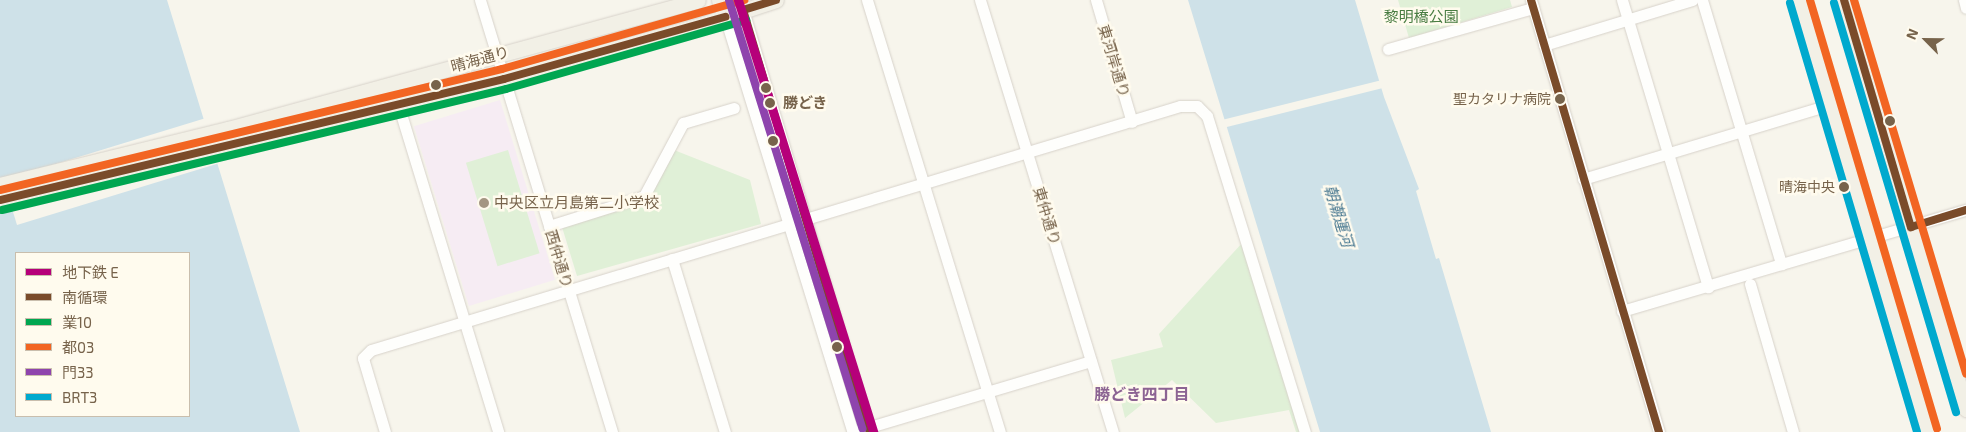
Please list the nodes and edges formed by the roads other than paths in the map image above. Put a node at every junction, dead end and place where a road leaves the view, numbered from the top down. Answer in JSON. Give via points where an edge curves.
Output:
{"nodes":[{"id":1,"x":480,"y":0,"type":"edge"},
{"id":2,"x":698,"y":0,"type":"edge"},
{"id":3,"x":719,"y":0,"type":"edge"},
{"id":4,"x":776,"y":0,"type":"edge"},
{"id":5,"x":867,"y":0,"type":"edge"},
{"id":6,"x":980,"y":0,"type":"edge"},
{"id":7,"x":1096,"y":0,"type":"edge"},
{"id":8,"x":1622,"y":0,"type":"edge"},
{"id":9,"x":1692,"y":0,"type":"edge"},
{"id":10,"x":1702,"y":0,"type":"edge"},
{"id":11,"x":1800,"y":0,"type":"edge"},
{"id":12,"x":1844,"y":0,"type":"edge"},
{"id":13,"x":1964,"y":0,"type":"edge"},
{"id":14,"x":1532,"y":4,"type":"edge"},
{"id":15,"x":742,"y":5,"type":"edge"},
{"id":16,"x":1966,"y":8,"type":"edge"},
{"id":17,"x":725,"y":17,"type":"junction"},
{"id":18,"x":1628,"y":20,"type":"junction"},
{"id":19,"x":1544,"y":45,"type":"junction"},
{"id":20,"x":1388,"y":50,"type":"dead end"},
{"id":21,"x":497,"y":54,"type":"junction"},
{"id":22,"x":504,"y":79,"type":"junction"},
{"id":23,"x":398,"y":104,"type":"junction"},
{"id":24,"x":1831,"y":104,"type":"junction"},
{"id":25,"x":734,"y":108,"type":"dead end"},
{"id":26,"x":1132,"y":122,"type":"junction"},
{"id":27,"x":1741,"y":132,"type":"junction"},
{"id":28,"x":229,"y":136,"type":"junction"},
{"id":29,"x":1027,"y":153,"type":"junction"},
{"id":30,"x":1668,"y":154,"type":"junction"},
{"id":31,"x":1583,"y":179,"type":"junction"},
{"id":32,"x":0,"y":185,"type":"edge"},
{"id":33,"x":924,"y":185,"type":"junction"},
{"id":34,"x":0,"y":200,"type":"edge"},
{"id":35,"x":1966,"y":210,"type":"edge"},
{"id":36,"x":806,"y":220,"type":"junction"},
{"id":37,"x":790,"y":225,"type":"junction"},
{"id":38,"x":549,"y":226,"type":"junction"},
{"id":39,"x":1911,"y":227,"type":"junction"},
{"id":40,"x":1870,"y":239,"type":"junction"},
{"id":41,"x":672,"y":260,"type":"junction"},
{"id":42,"x":1781,"y":264,"type":"junction"},
{"id":43,"x":1750,"y":284,"type":"dead end"},
{"id":44,"x":1708,"y":287,"type":"junction"},
{"id":45,"x":569,"y":290,"type":"junction"},
{"id":46,"x":1622,"y":311,"type":"junction"},
{"id":47,"x":464,"y":322,"type":"junction"},
{"id":48,"x":1091,"y":361,"type":"junction"},
{"id":49,"x":988,"y":392,"type":"junction"},
{"id":50,"x":1966,"y":409,"type":"edge"},
{"id":51,"x":869,"y":430,"type":"edge"},
{"id":52,"x":385,"y":432,"type":"edge"},
{"id":53,"x":498,"y":432,"type":"edge"},
{"id":54,"x":612,"y":432,"type":"edge"},
{"id":55,"x":725,"y":432,"type":"edge"},
{"id":56,"x":853,"y":432,"type":"edge"},
{"id":57,"x":1000,"y":432,"type":"edge"},
{"id":58,"x":1113,"y":432,"type":"edge"},
{"id":59,"x":1305,"y":432,"type":"edge"},
{"id":60,"x":1659,"y":432,"type":"edge"},
{"id":61,"x":1793,"y":432,"type":"edge"},
{"id":62,"x":1927,"y":432,"type":"edge"}],
"edges":[{"from":1,"to":21,"type":"street","name":"西仲通り"},
{"from":2,"to":21,"type":"main road","name":"晴海通り"},
{"from":3,"to":17,"type":"main road"},
{"from":4,"to":15,"type":"main road","name":"晴海通り"},
{"from":5,"to":33,"type":"street"},
{"from":6,"to":29,"type":"street","name":"東仲通り"},
{"from":7,"to":26,"type":"street","name":"東河岸通り"},
{"from":8,"to":18,"type":"street"},
{"from":9,"to":18,"type":"street"},
{"from":10,"to":27,"type":"street"},
{"from":11,"to":24,"type":"main road"},
{"from":12,"to":39,"type":"main road"},
{"from":13,"to":16,"type":"street"},
{"from":14,"to":19,"type":"street"},
{"from":14,"to":20,"type":"street"},
{"from":15,"to":17,"type":"main road","name":"晴海通り"},
{"from":15,"to":36,"type":"street"},
{"from":17,"to":22,"type":"main road","name":"晴海通り"},
{"from":17,"to":37,"type":"street"},
{"from":18,"to":19,"type":"street"},
{"from":18,"to":30,"type":"street"},
{"from":19,"to":31,"type":"street"},
{"from":21,"to":22,"type":"street","name":"西仲通り"},
{"from":21,"to":28,"type":"main road","name":"晴海通り"},
{"from":22,"to":23,"type":"main road","name":"晴海通り"},
{"from":22,"to":38,"type":"street","name":"西仲通り"},
{"from":23,"to":28,"type":"main road","name":"晴海通り"},
{"from":23,"to":47,"type":"street"},
{"from":24,"to":27,"type":"street"},
{"from":24,"to":40,"type":"main road"},
{"from":25,"to":38,"type":"street","via":[[683,123],[644,196]]},
{"from":26,"to":29,"type":"street"},
{"from":26,"to":59,"type":"street","via":[[1180,106],[1197,106],[1207,116]]},
{"from":27,"to":30,"type":"street"},
{"from":27,"to":42,"type":"street"},
{"from":28,"to":32,"type":"main road","name":"晴海通り"},
{"from":28,"to":34,"type":"main road","name":"晴海通り"},
{"from":29,"to":33,"type":"street"},
{"from":29,"to":48,"type":"street","name":"東仲通り"},
{"from":30,"to":31,"type":"street"},
{"from":30,"to":44,"type":"street"},
{"from":31,"to":46,"type":"street"},
{"from":33,"to":36,"type":"street"},
{"from":33,"to":49,"type":"street"},
{"from":35,"to":39,"type":"street"},
{"from":36,"to":37,"type":"street"},
{"from":36,"to":51,"type":"street"},
{"from":37,"to":41,"type":"street"},
{"from":37,"to":56,"type":"street"},
{"from":38,"to":45,"type":"street","name":"西仲通り"},
{"from":39,"to":40,"type":"street"},
{"from":39,"to":50,"type":"main road"},
{"from":40,"to":42,"type":"street"},
{"from":40,"to":62,"type":"main road"},
{"from":41,"to":45,"type":"street"},
{"from":41,"to":55,"type":"street"},
{"from":42,"to":44,"type":"street"},
{"from":43,"to":61,"type":"street"},
{"from":44,"to":46,"type":"street"},
{"from":45,"to":47,"type":"street"},
{"from":45,"to":54,"type":"street","name":"西仲通り"},
{"from":46,"to":60,"type":"street"},
{"from":47,"to":52,"type":"street","via":[[366,353],[364,363]]},
{"from":47,"to":53,"type":"street"},
{"from":48,"to":49,"type":"street"},
{"from":48,"to":58,"type":"street","name":"東仲通り"},
{"from":49,"to":51,"type":"street"},
{"from":49,"to":57,"type":"street"},
{"from":51,"to":56,"type":"street"}]}
